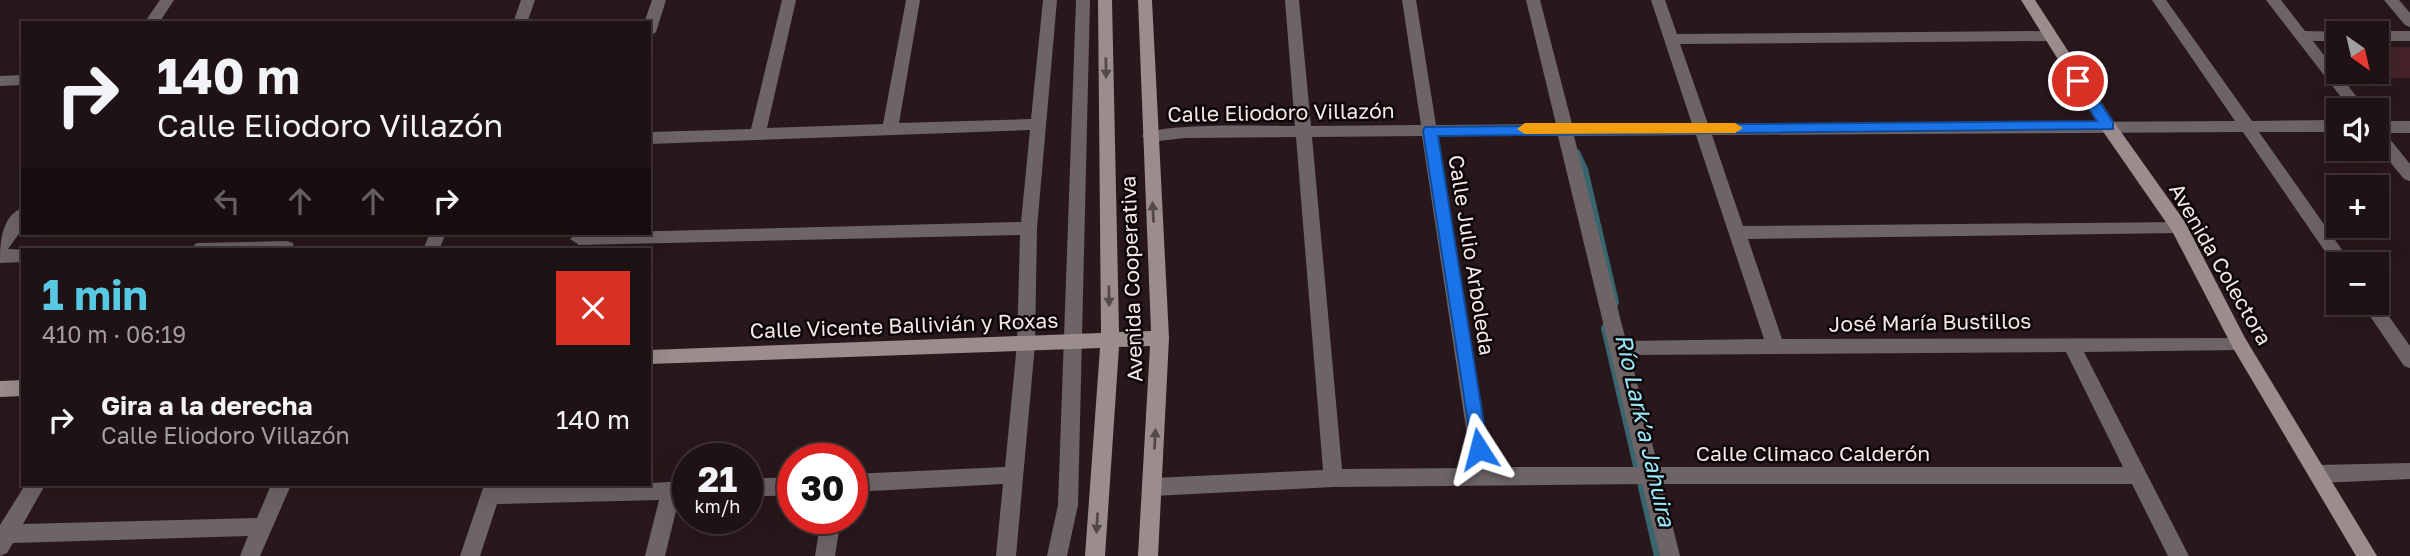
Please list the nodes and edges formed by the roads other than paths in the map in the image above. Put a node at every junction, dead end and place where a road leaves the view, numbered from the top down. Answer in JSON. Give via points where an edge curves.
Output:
{"nodes":[{"id":1,"x":167,"y":0,"type":"edge"},
{"id":2,"x":528,"y":0,"type":"edge"},
{"id":3,"x":659,"y":0,"type":"edge"},
{"id":4,"x":789,"y":0,"type":"edge"},
{"id":5,"x":913,"y":0,"type":"edge"},
{"id":6,"x":1050,"y":0,"type":"edge"},
{"id":7,"x":1083,"y":0,"type":"edge"},
{"id":8,"x":1105,"y":0,"type":"edge"},
{"id":9,"x":1145,"y":0,"type":"edge"},
{"id":10,"x":1292,"y":0,"type":"edge"},
{"id":11,"x":1409,"y":0,"type":"edge"},
{"id":12,"x":1533,"y":0,"type":"edge"},
{"id":13,"x":1658,"y":0,"type":"edge"},
{"id":14,"x":2028,"y":0,"type":"edge"},
{"id":15,"x":2160,"y":0,"type":"edge"},
{"id":16,"x":2273,"y":0,"type":"edge"},
{"id":17,"x":2391,"y":0,"type":"edge"},
{"id":18,"x":152,"y":21,"type":"edge"},
{"id":19,"x":521,"y":21,"type":"edge"},
{"id":20,"x":2410,"y":22,"type":"edge"},
{"id":21,"x":651,"y":26,"type":"edge"},
{"id":22,"x":2049,"y":36,"type":"junction"},
{"id":23,"x":2302,"y":36,"type":"junction"},
{"id":24,"x":2326,"y":36,"type":"edge"},
{"id":25,"x":2389,"y":36,"type":"edge"},
{"id":26,"x":2410,"y":36,"type":"edge"},
{"id":27,"x":1671,"y":39,"type":"junction"},
{"id":28,"x":21,"y":80,"type":"edge"},
{"id":29,"x":0,"y":81,"type":"edge"},
{"id":30,"x":2350,"y":98,"type":"edge"},
{"id":31,"x":1037,"y":124,"type":"junction"},
{"id":32,"x":2247,"y":125,"type":"junction"},
{"id":33,"x":2108,"y":126,"type":"junction"},
{"id":34,"x":2326,"y":126,"type":"edge"},
{"id":35,"x":2389,"y":127,"type":"edge"},
{"id":36,"x":2410,"y":127,"type":"edge"},
{"id":37,"x":1701,"y":128,"type":"junction"},
{"id":38,"x":1566,"y":129,"type":"junction"},
{"id":39,"x":890,"y":130,"type":"junction"},
{"id":40,"x":1302,"y":131,"type":"junction"},
{"id":41,"x":1430,"y":131,"type":"junction"},
{"id":42,"x":758,"y":134,"type":"junction"},
{"id":43,"x":1150,"y":136,"type":"junction"},
{"id":44,"x":651,"y":138,"type":"edge"},
{"id":45,"x":2389,"y":148,"type":"edge"},
{"id":46,"x":2410,"y":175,"type":"edge"},
{"id":47,"x":21,"y":217,"type":"edge"},
{"id":48,"x":1029,"y":228,"type":"junction"},
{"id":49,"x":2179,"y":228,"type":"junction"},
{"id":50,"x":1737,"y":233,"type":"junction"},
{"id":51,"x":579,"y":241,"type":"edge"},
{"id":52,"x":289,"y":244,"type":"edge"},
{"id":53,"x":0,"y":248,"type":"edge"},
{"id":54,"x":228,"y":248,"type":"edge"},
{"id":55,"x":2335,"y":252,"type":"edge"},
{"id":56,"x":21,"y":255,"type":"edge"},
{"id":57,"x":0,"y":256,"type":"edge"},
{"id":58,"x":2378,"y":315,"type":"edge"},
{"id":59,"x":1160,"y":338,"type":"junction"},
{"id":60,"x":1110,"y":340,"type":"junction"},
{"id":61,"x":1075,"y":342,"type":"junction"},
{"id":62,"x":2239,"y":343,"type":"junction"},
{"id":63,"x":1026,"y":344,"type":"junction"},
{"id":64,"x":2071,"y":344,"type":"junction"},
{"id":65,"x":1776,"y":346,"type":"junction"},
{"id":66,"x":1620,"y":348,"type":"junction"},
{"id":67,"x":651,"y":358,"type":"edge"},
{"id":68,"x":2410,"y":361,"type":"edge"},
{"id":69,"x":21,"y":388,"type":"edge"},
{"id":70,"x":0,"y":389,"type":"edge"},
{"id":71,"x":2410,"y":471,"type":"edge"},
{"id":72,"x":2319,"y":474,"type":"junction"},
{"id":73,"x":1012,"y":475,"type":"junction"},
{"id":74,"x":2138,"y":475,"type":"junction"},
{"id":75,"x":1483,"y":476,"type":"junction"},
{"id":76,"x":1651,"y":476,"type":"junction"},
{"id":77,"x":1333,"y":478,"type":"junction"},
{"id":78,"x":868,"y":482,"type":"edge"},
{"id":79,"x":35,"y":486,"type":"edge"},
{"id":80,"x":281,"y":486,"type":"edge"},
{"id":81,"x":1153,"y":487,"type":"junction"},
{"id":82,"x":492,"y":491,"type":"edge"},
{"id":83,"x":672,"y":491,"type":"edge"},
{"id":84,"x":672,"y":510,"type":"edge"},
{"id":85,"x":262,"y":527,"type":"junction"},
{"id":86,"x":828,"y":534,"type":"edge"},
{"id":87,"x":3,"y":538,"type":"edge"},
{"id":88,"x":250,"y":556,"type":"edge"},
{"id":89,"x":470,"y":556,"type":"edge"},
{"id":90,"x":655,"y":556,"type":"edge"},
{"id":91,"x":825,"y":556,"type":"edge"},
{"id":92,"x":1006,"y":556,"type":"edge"},
{"id":93,"x":1057,"y":556,"type":"edge"},
{"id":94,"x":1095,"y":556,"type":"edge"},
{"id":95,"x":1148,"y":556,"type":"edge"},
{"id":96,"x":1670,"y":556,"type":"edge"},
{"id":97,"x":2179,"y":556,"type":"edge"},
{"id":98,"x":2367,"y":556,"type":"edge"}],
"edges":[{"from":1,"to":18,"type":"street"},
{"from":2,"to":19,"type":"street"},
{"from":3,"to":21,"type":"street"},
{"from":4,"to":42,"type":"street"},
{"from":5,"to":39,"type":"street"},
{"from":6,"to":31,"type":"street"},
{"from":7,"to":61,"type":"street"},
{"from":8,"to":60,"type":"street","name":"Avenida Cooperativa","one_way":true},
{"from":9,"to":43,"type":"street","name":"Avenida Cooperativa"},
{"from":10,"to":40,"type":"street"},
{"from":11,"to":41,"type":"street","name":"Calle Julio Arboleda"},
{"from":12,"to":38,"type":"street"},
{"from":13,"to":27,"type":"street"},
{"from":14,"to":22,"type":"street","name":"Avenida Colectora"},
{"from":15,"to":32,"type":"street"},
{"from":16,"to":23,"type":"street"},
{"from":17,"to":20,"type":"street"},
{"from":22,"to":27,"type":"street"},
{"from":22,"to":33,"type":"street","name":"Avenida Colectora"},
{"from":23,"to":24,"type":"street"},
{"from":23,"to":30,"type":"street"},
{"from":25,"to":26,"type":"street"},
{"from":27,"to":37,"type":"street"},
{"from":28,"to":29,"type":"street"},
{"from":31,"to":39,"type":"street"},
{"from":31,"to":48,"type":"street"},
{"from":32,"to":33,"type":"street","name":"Calle Eliodoro Villazón"},
{"from":32,"to":34,"type":"street","name":"Calle Eliodoro Villazón"},
{"from":32,"to":55,"type":"street"},
{"from":33,"to":37,"type":"street","name":"Calle Eliodoro Villazón"},
{"from":33,"to":49,"type":"street","name":"Avenida Colectora"},
{"from":35,"to":36,"type":"street"},
{"from":37,"to":38,"type":"street","name":"Calle Eliodoro Villazón"},
{"from":37,"to":50,"type":"street"},
{"from":38,"to":41,"type":"street","name":"Calle Eliodoro Villazón"},
{"from":38,"to":66,"type":"street"},
{"from":39,"to":42,"type":"street"},
{"from":40,"to":41,"type":"street","name":"Calle Eliodoro Villazón"},
{"from":40,"to":43,"type":"street","name":"Calle Eliodoro Villazón"},
{"from":40,"to":77,"type":"street"},
{"from":41,"to":75,"type":"street","name":"Calle Julio Arboleda"},
{"from":42,"to":44,"type":"street"},
{"from":59,"to":43,"type":"street","name":"Avenida Cooperativa","one_way":true},
{"from":45,"to":46,"type":"street"},
{"from":47,"to":53,"type":"street"},
{"from":48,"to":51,"type":"street"},
{"from":48,"to":63,"type":"street"},
{"from":49,"to":50,"type":"street"},
{"from":49,"to":62,"type":"street","name":"Avenida Colectora"},
{"from":50,"to":65,"type":"street"},
{"from":52,"to":54,"type":"street"},
{"from":56,"to":57,"type":"street"},
{"from":58,"to":68,"type":"street"},
{"from":59,"to":60,"type":"street","name":"Calle Vicente Ballivián y Roxas"},
{"from":81,"to":59,"type":"street","name":"Avenida Cooperativa","one_way":true},
{"from":60,"to":61,"type":"street","name":"Calle Vicente Ballivián y Roxas"},
{"from":60,"to":94,"type":"street","name":"Avenida Cooperativa","one_way":true},
{"from":61,"to":63,"type":"street","name":"Calle Vicente Ballivián y Roxas"},
{"from":61,"to":93,"type":"street","via":[[1068,505]]},
{"from":62,"to":64,"type":"street","name":"José María Bustillos"},
{"from":62,"to":72,"type":"street","name":"Avenida Colectora"},
{"from":63,"to":67,"type":"street","name":"Calle Vicente Ballivián y Roxas"},
{"from":63,"to":73,"type":"street"},
{"from":64,"to":65,"type":"street","name":"José María Bustillos"},
{"from":64,"to":74,"type":"street"},
{"from":65,"to":66,"type":"street","name":"José María Bustillos"},
{"from":66,"to":76,"type":"street"},
{"from":69,"to":70,"type":"street"},
{"from":71,"to":72,"type":"street"},
{"from":72,"to":98,"type":"street","name":"Avenida Colectora"},
{"from":73,"to":78,"type":"street"},
{"from":73,"to":92,"type":"street"},
{"from":74,"to":76,"type":"street","name":"Calle Climaco Calderón"},
{"from":74,"to":97,"type":"street"},
{"from":75,"to":76,"type":"street","name":"Calle Climaco Calderón"},
{"from":75,"to":77,"type":"street","name":"Calle Climaco Calderón"},
{"from":76,"to":96,"type":"street"},
{"from":77,"to":81,"type":"street","name":"Calle Climaco Calderón"},
{"from":79,"to":87,"type":"street"},
{"from":80,"to":85,"type":"street"},
{"from":81,"to":95,"type":"street","name":"Avenida Cooperativa"},
{"from":82,"to":83,"type":"street"},
{"from":82,"to":89,"type":"street"},
{"from":84,"to":90,"type":"street"},
{"from":85,"to":87,"type":"street"},
{"from":85,"to":88,"type":"street"},
{"from":86,"to":91,"type":"street"}]}
